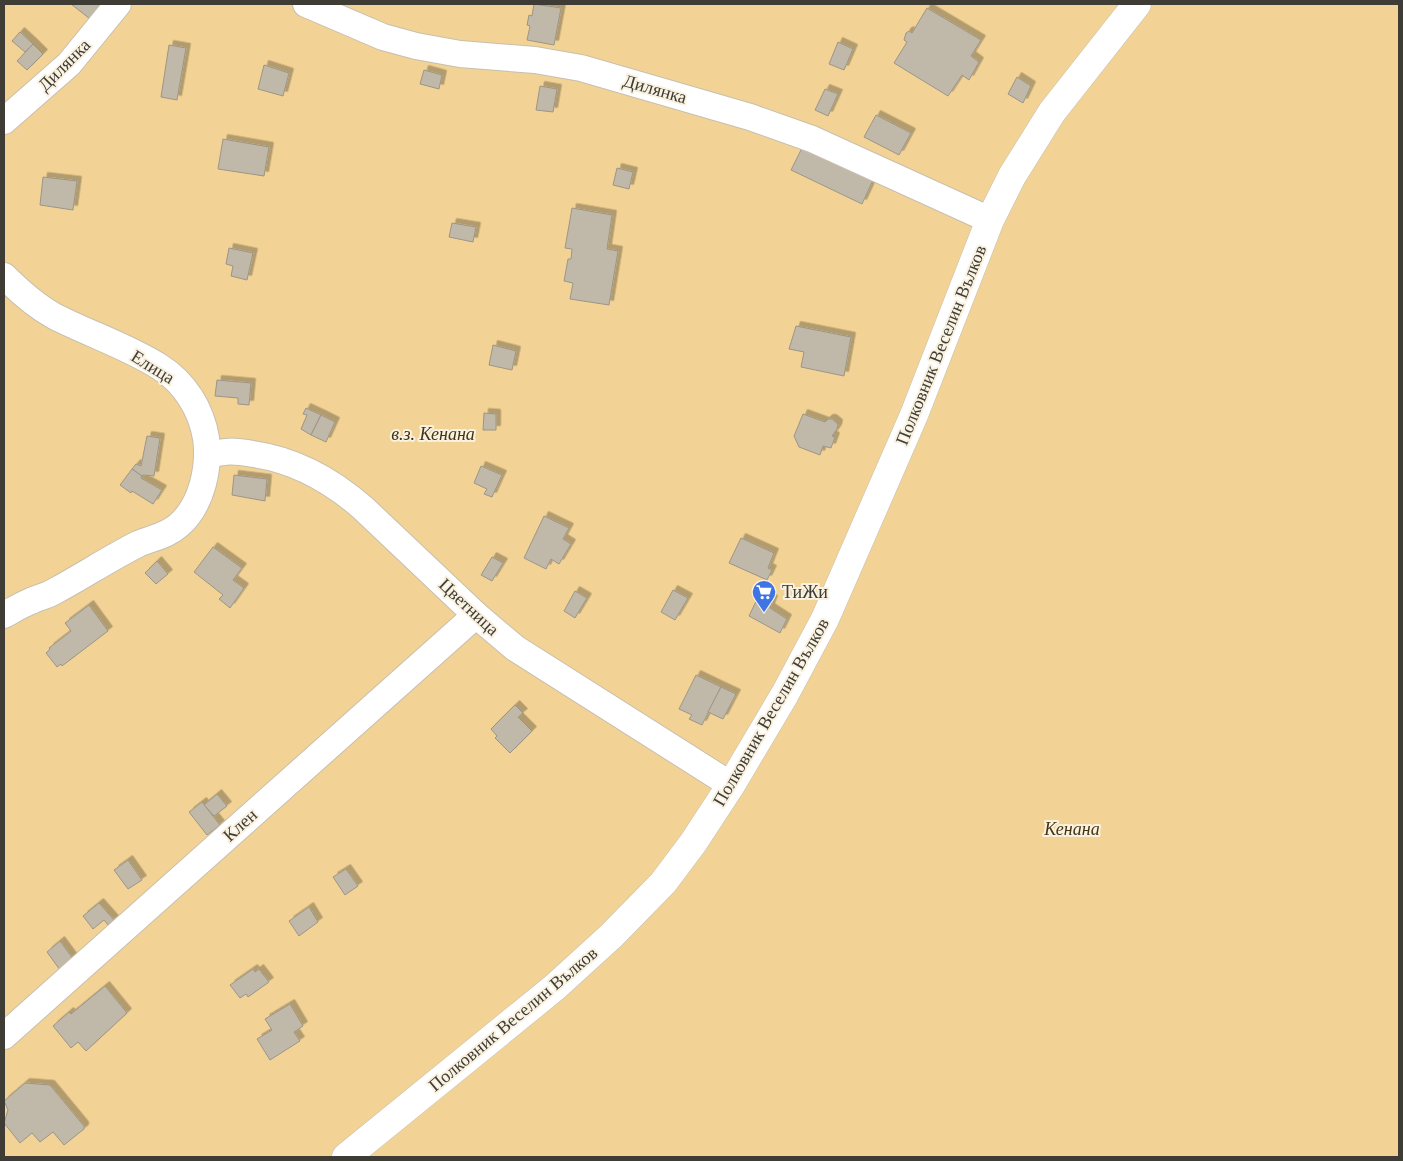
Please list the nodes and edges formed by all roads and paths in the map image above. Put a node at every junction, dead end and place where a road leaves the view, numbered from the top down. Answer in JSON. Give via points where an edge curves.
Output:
{"nodes":[{"id":1,"x":118,"y":4,"type":"edge"},
{"id":2,"x":306,"y":4,"type":"edge"},
{"id":3,"x":1137,"y":4,"type":"edge"},
{"id":4,"x":4,"y":121,"type":"edge"},
{"id":5,"x":990,"y":220,"type":"junction"},
{"id":6,"x":4,"y":276,"type":"edge"},
{"id":7,"x":207,"y":456,"type":"junction"},
{"id":8,"x":4,"y":615,"type":"edge"},
{"id":9,"x":476,"y":615,"type":"junction"},
{"id":10,"x":731,"y":785,"type":"junction"},
{"id":11,"x":4,"y":1036,"type":"edge"},
{"id":12,"x":346,"y":1157,"type":"edge"}],
"edges":[{"from":1,"to":4,"type":"street","name":"Дилянка","via":[[69,64]]},
{"from":2,"to":5,"type":"street","name":"Дилянка","via":[[383,37],[416,46],[581,68],[750,117],[812,139]]},
{"from":3,"to":5,"type":"main road","name":"Полковник Веселин Вълков","via":[[1046,120]]},
{"from":5,"to":10,"type":"main road","name":"Полковник Веселин Вълков","via":[[914,415],[825,619]]},
{"from":6,"to":7,"type":"street","name":"Елица","via":[[53,315],[170,374],[199,412]]},
{"from":7,"to":8,"type":"street","name":"Елица","via":[[206,473],[192,507],[168,534],[138,544],[52,593]]},
{"from":7,"to":9,"type":"street","name":"Цветница","via":[[220,451],[264,456],[328,481],[363,508]]},
{"from":9,"to":10,"type":"street","name":"Цветница","via":[[535,661]]},
{"from":9,"to":11,"type":"street","name":"Клен"},
{"from":10,"to":12,"type":"main road","name":"Полковник Веселин Вълков","via":[[663,883],[611,936],[547,993]]}]}
